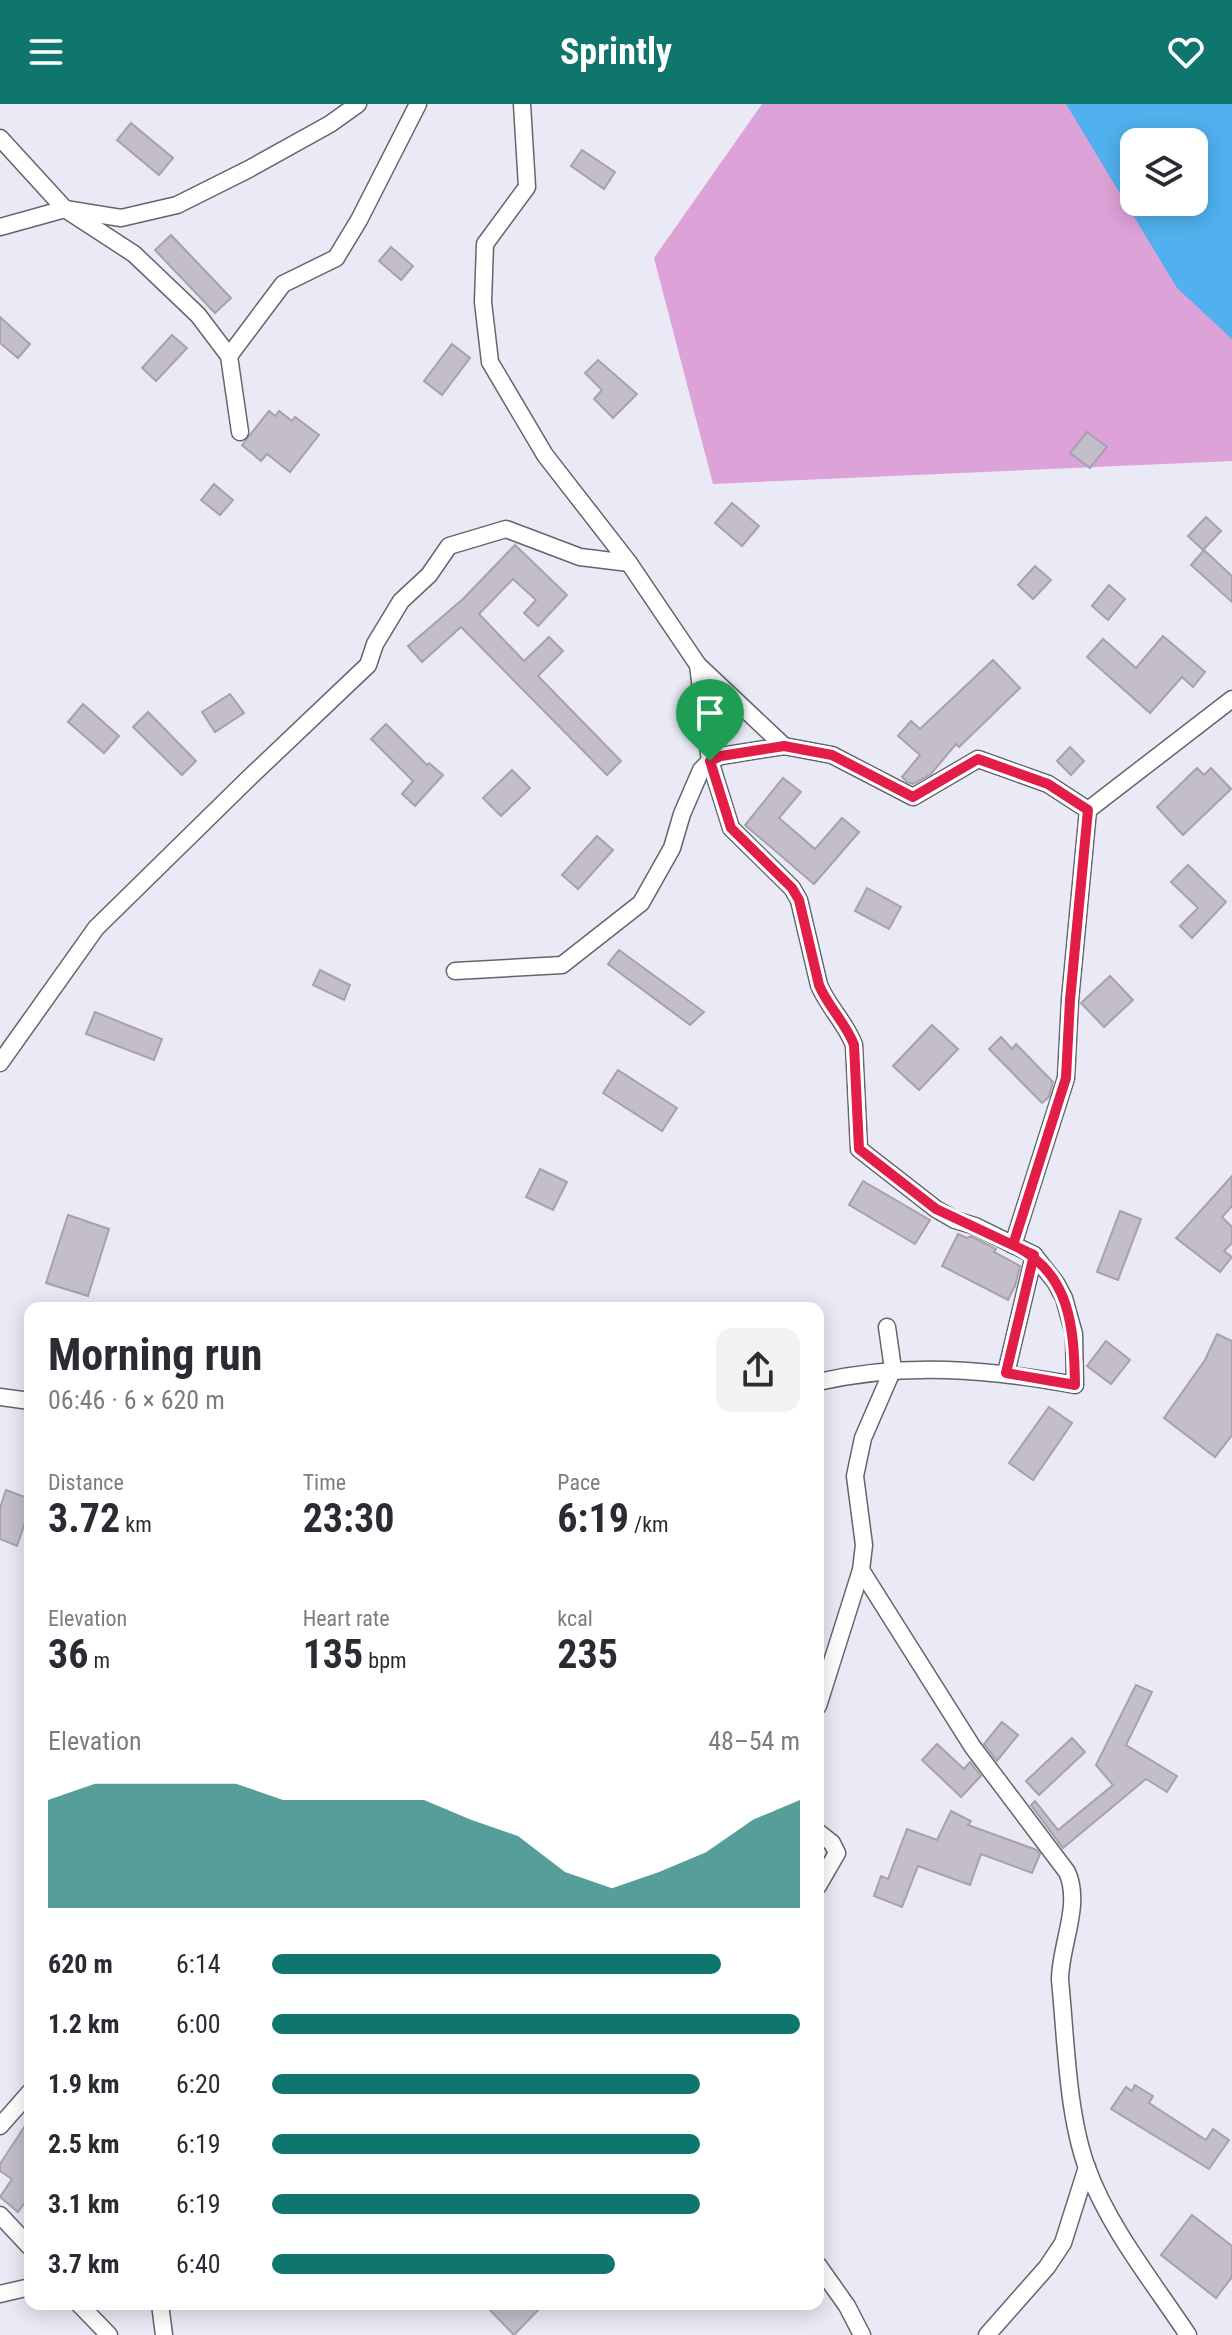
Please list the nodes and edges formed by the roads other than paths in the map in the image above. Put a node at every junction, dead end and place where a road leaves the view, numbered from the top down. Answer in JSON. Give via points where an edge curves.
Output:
{"nodes":[{"id":1,"x":358,"y":104,"type":"edge"},
{"id":2,"x":418,"y":104,"type":"edge"},
{"id":3,"x":522,"y":104,"type":"edge"},
{"id":4,"x":0,"y":138,"type":"edge"},
{"id":5,"x":65,"y":209,"type":"junction"},
{"id":6,"x":0,"y":227,"type":"edge"},
{"id":7,"x":229,"y":356,"type":"junction"},
{"id":8,"x":240,"y":432,"type":"dead end"},
{"id":9,"x":629,"y":563,"type":"junction"},
{"id":10,"x":698,"y":665,"type":"junction"},
{"id":11,"x":1232,"y":699,"type":"edge"},
{"id":12,"x":784,"y":746,"type":"junction"},
{"id":13,"x":710,"y":761,"type":"junction"},
{"id":14,"x":1088,"y":810,"type":"junction"},
{"id":15,"x":455,"y":971,"type":"dead end"},
{"id":16,"x":0,"y":1063,"type":"edge"},
{"id":17,"x":1013,"y":1245,"type":"junction"},
{"id":18,"x":1034,"y":1255,"type":"junction"},
{"id":19,"x":887,"y":1327,"type":"dead end"},
{"id":20,"x":893,"y":1369,"type":"junction"},
{"id":21,"x":1006,"y":1373,"type":"junction"},
{"id":22,"x":824,"y":1381,"type":"edge"},
{"id":23,"x":0,"y":1397,"type":"edge"},
{"id":24,"x":24,"y":1400,"type":"edge"},
{"id":25,"x":861,"y":1570,"type":"junction"},
{"id":26,"x":824,"y":1687,"type":"edge"},
{"id":27,"x":824,"y":1837,"type":"edge"},
{"id":28,"x":824,"y":1876,"type":"edge"},
{"id":29,"x":24,"y":2099,"type":"edge"},
{"id":30,"x":0,"y":2126,"type":"edge"},
{"id":31,"x":1087,"y":2167,"type":"junction"},
{"id":32,"x":0,"y":2215,"type":"edge"},
{"id":33,"x":24,"y":2241,"type":"edge"},
{"id":34,"x":824,"y":2273,"type":"edge"},
{"id":35,"x":24,"y":2288,"type":"edge"},
{"id":36,"x":0,"y":2294,"type":"edge"},
{"id":37,"x":85,"y":2310,"type":"edge"},
{"id":38,"x":161,"y":2310,"type":"edge"},
{"id":39,"x":109,"y":2335,"type":"edge"},
{"id":40,"x":164,"y":2335,"type":"edge"},
{"id":41,"x":862,"y":2335,"type":"edge"},
{"id":42,"x":987,"y":2335,"type":"edge"},
{"id":43,"x":1188,"y":2335,"type":"edge"}],
"edges":[{"from":1,"to":5,"type":"street","via":[[317,132],[177,205],[121,218]]},
{"from":2,"to":7,"type":"street","via":[[336,258],[283,284]]},
{"from":3,"to":9,"type":"street","via":[[527,187],[485,244],[483,302],[490,362],[545,455]]},
{"from":4,"to":5,"type":"street"},
{"from":5,"to":6,"type":"street"},
{"from":5,"to":7,"type":"street","via":[[134,254],[198,315]]},
{"from":7,"to":8,"type":"street"},
{"from":9,"to":10,"type":"street"},
{"from":9,"to":16,"type":"street","via":[[580,557],[506,529],[449,546],[401,601],[368,665],[96,928]]},
{"from":10,"to":12,"type":"street"},
{"from":10,"to":13,"type":"street"},
{"from":11,"to":14,"type":"street"},
{"from":12,"to":13,"type":"street"},
{"from":12,"to":14,"type":"street","via":[[832,755],[913,797],[978,759],[1048,784]]},
{"from":13,"to":15,"type":"street","via":[[701,770],[672,848],[641,903],[562,965]]},
{"from":13,"to":17,"type":"street","via":[[731,828],[799,900],[819,985],[854,1045],[859,1149],[936,1209]]},
{"from":14,"to":17,"type":"street","via":[[1066,1078]]},
{"from":17,"to":18,"type":"street"},
{"from":18,"to":21,"type":"street"},
{"from":18,"to":21,"type":"street","via":[[1064,1298],[1074,1334],[1075,1385]]},
{"from":19,"to":20,"type":"street"},
{"from":20,"to":21,"type":"street"},
{"from":20,"to":22,"type":"street"},
{"from":20,"to":25,"type":"street","via":[[863,1438],[855,1476],[864,1545]]},
{"from":23,"to":24,"type":"street"},
{"from":25,"to":26,"type":"street"},
{"from":25,"to":31,"type":"street","via":[[972,1746],[1073,1885],[1060,1980],[1076,2126]]},
{"from":27,"to":28,"type":"street","via":[[837,1853]]},
{"from":29,"to":30,"type":"street"},
{"from":31,"to":42,"type":"street","via":[[1063,2243]]},
{"from":31,"to":43,"type":"street","via":[[1105,2208]]},
{"from":32,"to":33,"type":"street"},
{"from":34,"to":41,"type":"street"},
{"from":35,"to":36,"type":"street"},
{"from":37,"to":39,"type":"street"},
{"from":38,"to":40,"type":"street"}]}
